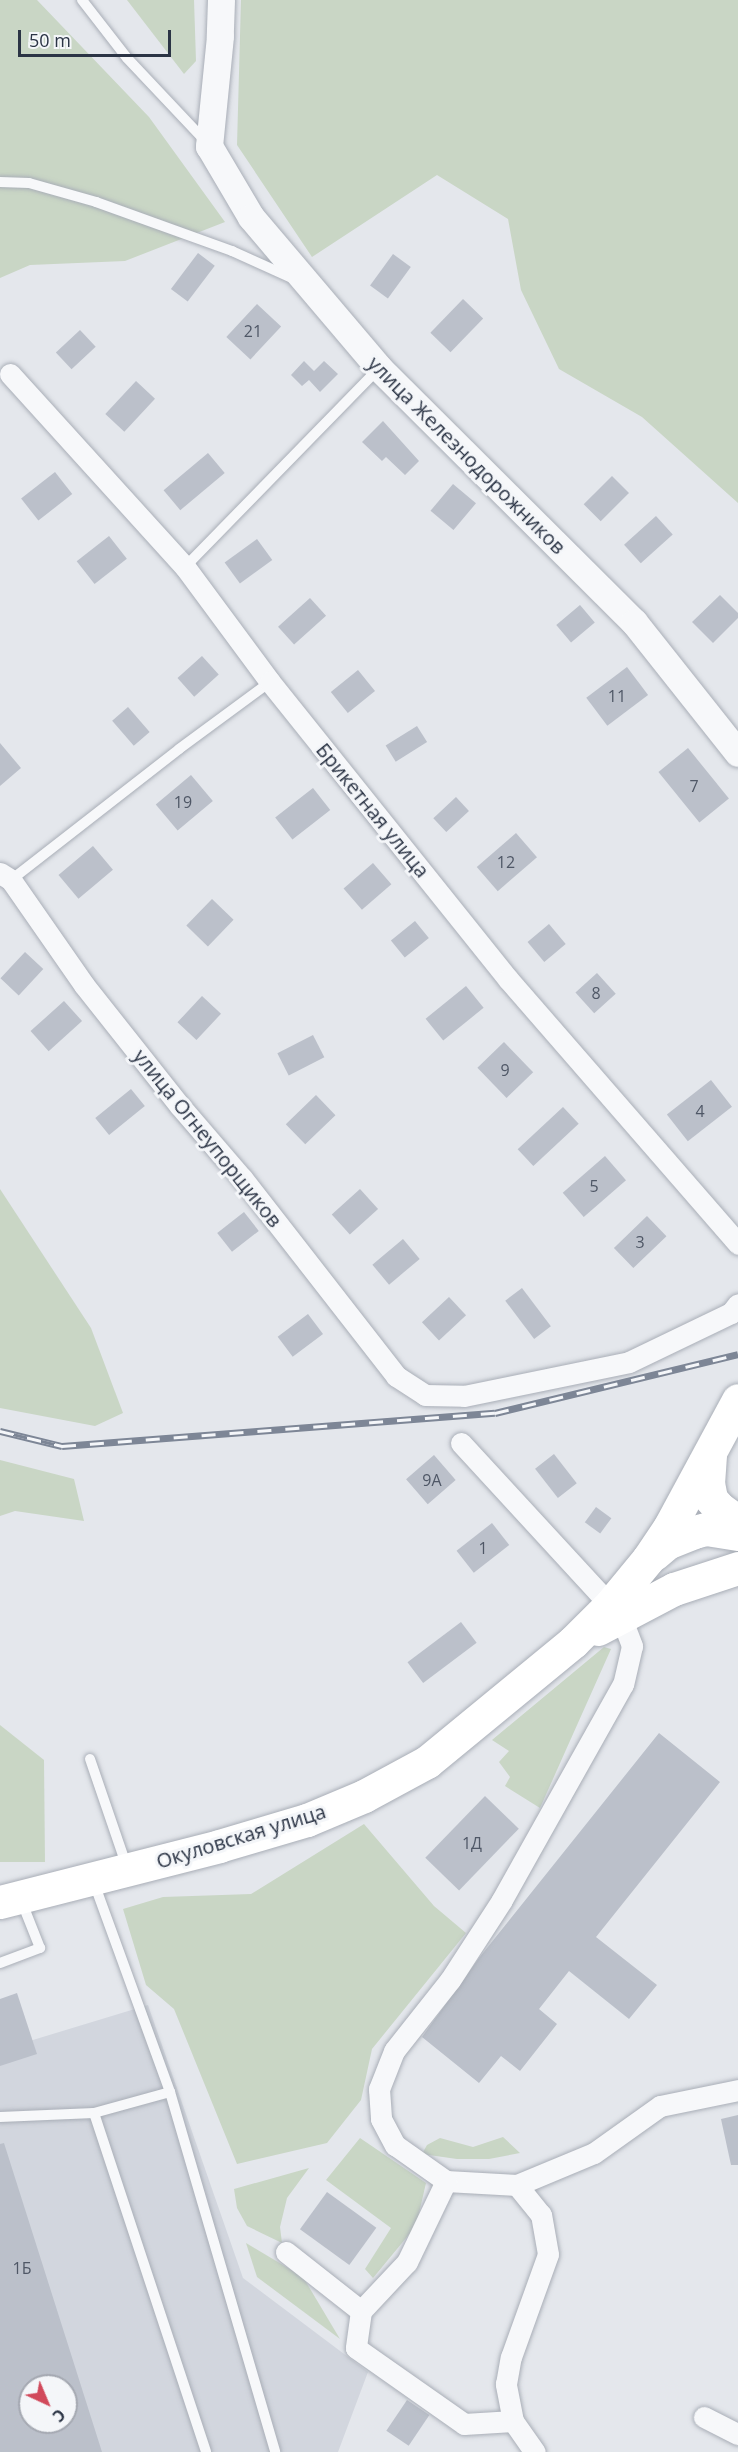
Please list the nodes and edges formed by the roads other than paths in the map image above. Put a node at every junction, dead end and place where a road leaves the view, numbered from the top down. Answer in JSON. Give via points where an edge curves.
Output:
{"nodes":[{"id":1,"x":82,"y":0,"type":"edge"},
{"id":2,"x":221,"y":0,"type":"edge"},
{"id":3,"x":209,"y":146,"type":"junction"},
{"id":4,"x":0,"y":182,"type":"edge"},
{"id":5,"x":311,"y":287,"type":"junction"},
{"id":6,"x":379,"y":368,"type":"junction"},
{"id":7,"x":5,"y":369,"type":"edge"},
{"id":8,"x":185,"y":567,"type":"junction"},
{"id":9,"x":270,"y":682,"type":"junction"},
{"id":10,"x":738,"y":753,"type":"edge"},
{"id":11,"x":6,"y":877,"type":"edge"},
{"id":12,"x":738,"y":1244,"type":"edge"},
{"id":13,"x":738,"y":1304,"type":"edge"},
{"id":14,"x":738,"y":1400,"type":"edge"},
{"id":15,"x":461,"y":1443,"type":"dead end"},
{"id":16,"x":710,"y":1450,"type":"junction"},
{"id":17,"x":690,"y":1489,"type":"junction"},
{"id":18,"x":738,"y":1522,"type":"edge"},
{"id":19,"x":694,"y":1532,"type":"junction"},
{"id":20,"x":738,"y":1534,"type":"edge"},
{"id":21,"x":648,"y":1559,"type":"junction"},
{"id":22,"x":738,"y":1560,"type":"edge"},
{"id":23,"x":738,"y":1568,"type":"edge"},
{"id":24,"x":616,"y":1610,"type":"junction"},
{"id":25,"x":90,"y":1759,"type":"dead end"},
{"id":26,"x":128,"y":1869,"type":"junction"},
{"id":27,"x":92,"y":1877,"type":"junction"},
{"id":28,"x":6,"y":1900,"type":"edge"},
{"id":29,"x":0,"y":1963,"type":"edge"},
{"id":30,"x":738,"y":2090,"type":"edge"},
{"id":31,"x":170,"y":2092,"type":"junction"},
{"id":32,"x":94,"y":2113,"type":"junction"},
{"id":33,"x":0,"y":2117,"type":"edge"},
{"id":34,"x":446,"y":2181,"type":"junction"},
{"id":35,"x":517,"y":2185,"type":"junction"},
{"id":36,"x":286,"y":2252,"type":"dead end"},
{"id":37,"x":361,"y":2312,"type":"junction"},
{"id":38,"x":704,"y":2417,"type":"dead end"},
{"id":39,"x":513,"y":2421,"type":"junction"},
{"id":40,"x":738,"y":2434,"type":"edge"},
{"id":41,"x":206,"y":2452,"type":"edge"},
{"id":42,"x":275,"y":2452,"type":"edge"},
{"id":43,"x":535,"y":2452,"type":"edge"}],
"edges":[{"from":1,"to":3,"type":"lane","via":[[127,58]]},
{"from":2,"to":3,"type":"street"},
{"from":3,"to":5,"type":"street","name":"улица Железнодорожников","via":[[251,217]]},
{"from":4,"to":5,"type":"lane","via":[[29,183],[96,202],[232,251]]},
{"from":5,"to":6,"type":"street","name":"улица Железнодорожников"},
{"from":6,"to":8,"type":"lane"},
{"from":6,"to":10,"type":"street","name":"улица Железнодорожников","via":[[634,622]]},
{"from":7,"to":8,"type":"street","name":"Брикетная улица"},
{"from":8,"to":9,"type":"street","name":"Брикетная улица"},
{"from":9,"to":11,"type":"lane"},
{"from":9,"to":12,"type":"street","name":"Брикетная улица","via":[[508,979]]},
{"from":11,"to":13,"type":"street","name":"улица Огнеупорщиков","via":[[84,985],[242,1178],[396,1376],[426,1395],[464,1396],[629,1362],[731,1313]]},
{"from":14,"to":16,"type":"main road"},
{"from":15,"to":24,"type":"street"},
{"from":16,"to":17,"type":"main road"},
{"from":16,"to":18,"type":"main road","via":[[711,1498]]},
{"from":17,"to":19,"type":"main road","via":[[687,1509]]},
{"from":17,"to":21,"type":"main road"},
{"from":19,"to":20,"type":"main road","via":[[706,1529]]},
{"from":19,"to":21,"type":"main road","via":[[667,1543]]},
{"from":19,"to":22,"type":"main road","via":[[719,1553]]},
{"from":21,"to":24,"type":"main road","name":"Окуловская улица"},
{"from":23,"to":24,"type":"main road"},
{"from":24,"to":26,"type":"main road","name":"Окуловская улица","via":[[427,1762],[363,1796],[307,1820]]},
{"from":24,"to":34,"type":"street","via":[[632,1646],[624,1684],[502,1900],[450,1980],[394,2051],[379,2089],[381,2119],[395,2145]]},
{"from":25,"to":26,"type":"lane"},
{"from":26,"to":27,"type":"main road","name":"Окуловская улица"},
{"from":27,"to":28,"type":"main road","name":"Окуловская улица"},
{"from":27,"to":31,"type":"lane"},
{"from":28,"to":29,"type":"lane","via":[[40,1948]]},
{"from":30,"to":35,"type":"street","via":[[660,2106],[594,2153]]},
{"from":31,"to":32,"type":"lane"},
{"from":31,"to":42,"type":"lane"},
{"from":32,"to":33,"type":"lane"},
{"from":32,"to":41,"type":"lane"},
{"from":34,"to":35,"type":"street"},
{"from":34,"to":37,"type":"street","via":[[407,2262]]},
{"from":35,"to":39,"type":"street","via":[[542,2215],[548,2254],[511,2357],[506,2384]]},
{"from":36,"to":37,"type":"street"},
{"from":37,"to":39,"type":"street","via":[[356,2348],[464,2424]]},
{"from":38,"to":40,"type":"street"},
{"from":39,"to":43,"type":"street"}]}
